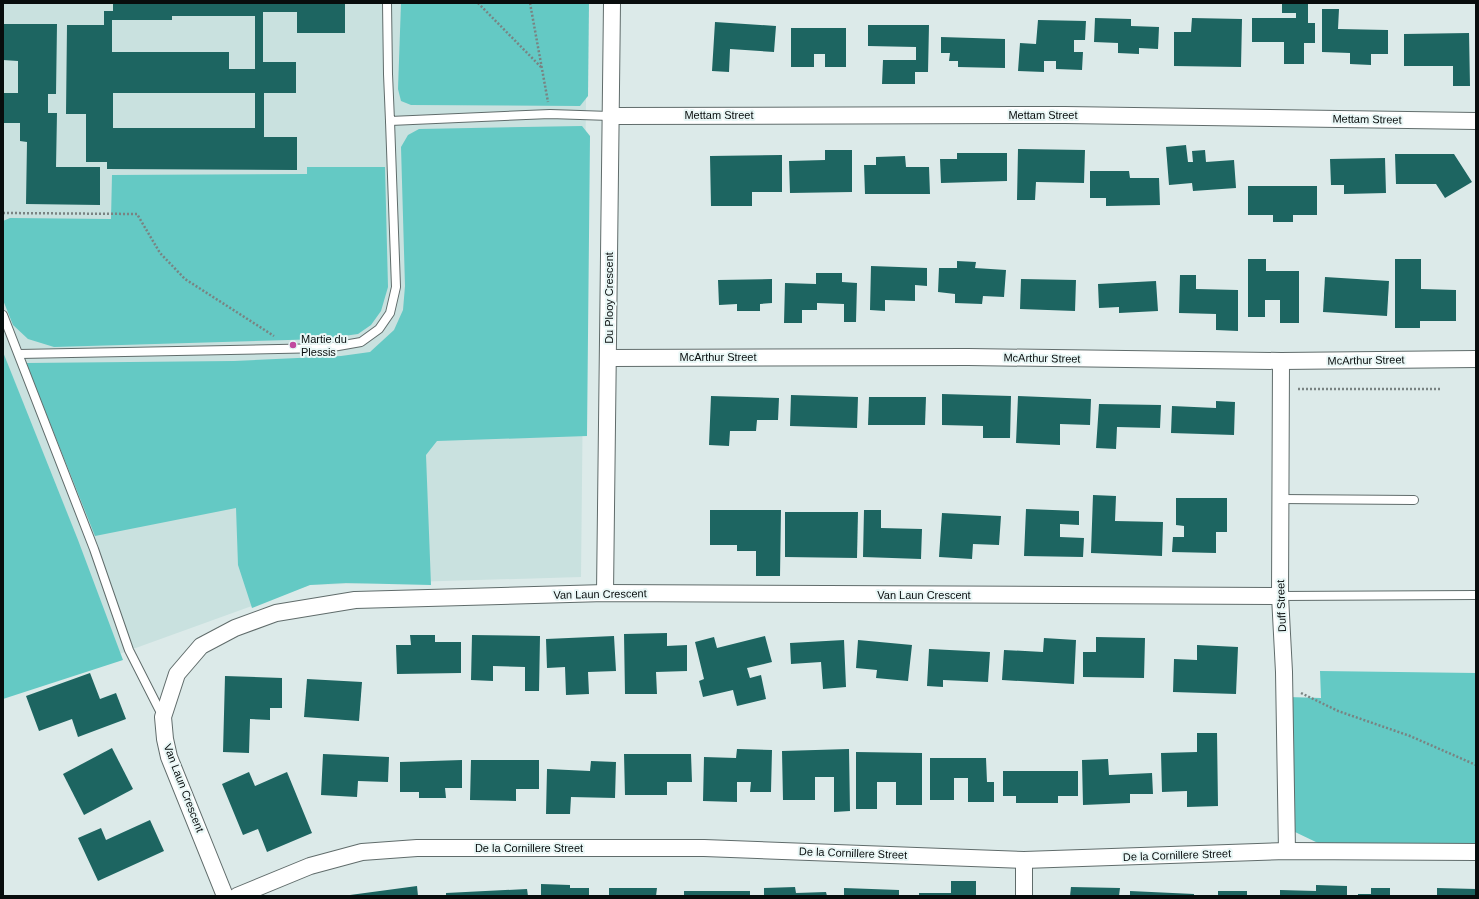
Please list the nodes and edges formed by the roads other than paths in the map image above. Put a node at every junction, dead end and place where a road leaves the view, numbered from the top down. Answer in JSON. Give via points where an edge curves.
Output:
{"nodes":[{"id":1,"x":387,"y":3,"type":"edge"},
{"id":2,"x":612,"y":3,"type":"edge"},
{"id":3,"x":610,"y":116,"type":"junction"},
{"id":4,"x":390,"y":121,"type":"junction"},
{"id":5,"x":1476,"y":121,"type":"edge"},
{"id":6,"x":3,"y":315,"type":"edge"},
{"id":7,"x":19,"y":354,"type":"junction"},
{"id":8,"x":608,"y":358,"type":"junction"},
{"id":9,"x":1476,"y":359,"type":"edge"},
{"id":10,"x":1281,"y":361,"type":"junction"},
{"id":11,"x":1280,"y":499,"type":"junction"},
{"id":12,"x":1414,"y":500,"type":"dead end"},
{"id":13,"x":605,"y":593,"type":"junction"},
{"id":14,"x":1476,"y":595,"type":"edge"},
{"id":15,"x":1280,"y":596,"type":"junction"},
{"id":16,"x":163,"y":717,"type":"junction"},
{"id":17,"x":1287,"y":851,"type":"junction"},
{"id":18,"x":1476,"y":852,"type":"edge"},
{"id":19,"x":1024,"y":860,"type":"junction"},
{"id":20,"x":225,"y":896,"type":"edge"},
{"id":21,"x":237,"y":896,"type":"edge"},
{"id":22,"x":1024,"y":896,"type":"edge"}],
"edges":[{"from":1,"to":4,"type":"lane"},
{"from":2,"to":3,"type":"street","name":"Du Plooy Crescent"},
{"from":3,"to":4,"type":"lane","via":[[550,114]]},
{"from":3,"to":5,"type":"street","name":"Mettam Street","via":[[1065,115]]},
{"from":3,"to":8,"type":"street","name":"Du Plooy Crescent"},
{"from":4,"to":7,"type":"lane","via":[[396,286],[390,313],[379,329],[360,342],[327,348]]},
{"from":6,"to":7,"type":"lane"},
{"from":7,"to":16,"type":"lane","via":[[94,549],[129,650]]},
{"from":8,"to":10,"type":"street","name":"McArthur Street","via":[[968,357]]},
{"from":8,"to":13,"type":"street","name":"Du Plooy Crescent"},
{"from":9,"to":10,"type":"street","name":"McArthur Street"},
{"from":10,"to":11,"type":"street","name":"Duff Street"},
{"from":11,"to":12,"type":"lane"},
{"from":11,"to":15,"type":"street","name":"Duff Street"},
{"from":13,"to":15,"type":"street","name":"Van Laun Crescent"},
{"from":13,"to":16,"type":"street","name":"Van Laun Crescent","via":[[355,600],[276,614],[235,628],[201,646],[177,674]]},
{"from":14,"to":15,"type":"lane"},
{"from":15,"to":17,"type":"street","name":"Duff Street"},
{"from":16,"to":20,"type":"street","name":"Van Laun Crescent","via":[[169,758]]},
{"from":17,"to":18,"type":"street","name":"De la Cornillere Street"},
{"from":17,"to":19,"type":"street","name":"De la Cornillere Street"},
{"from":19,"to":21,"type":"street","name":"De la Cornillere Street","via":[[704,848],[417,848],[362,852],[310,866]]},
{"from":19,"to":22,"type":"street"}]}
